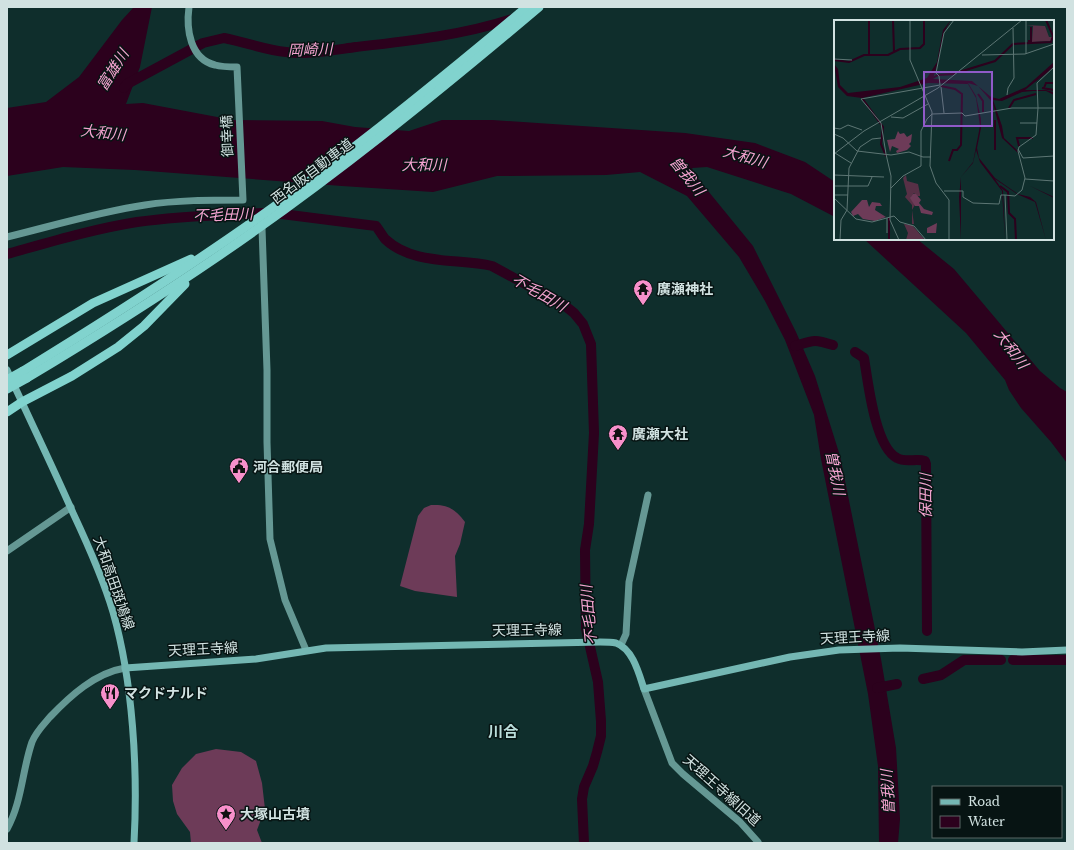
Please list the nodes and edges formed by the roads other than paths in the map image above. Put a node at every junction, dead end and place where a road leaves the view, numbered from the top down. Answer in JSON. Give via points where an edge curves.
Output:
{"nodes":[{"id":1,"x":189,"y":7,"type":"edge"},
{"id":2,"x":527,"y":7,"type":"edge"},
{"id":3,"x":539,"y":7,"type":"edge"},
{"id":4,"x":262,"y":228,"type":"dead end"},
{"id":5,"x":7,"y":238,"type":"edge"},
{"id":6,"x":231,"y":242,"type":"junction"},
{"id":7,"x":212,"y":250,"type":"junction"},
{"id":8,"x":222,"y":254,"type":"junction"},
{"id":9,"x":7,"y":355,"type":"edge"},
{"id":10,"x":7,"y":370,"type":"edge"},
{"id":11,"x":25,"y":374,"type":"junction"},
{"id":12,"x":7,"y":380,"type":"edge"},
{"id":13,"x":7,"y":389,"type":"edge"},
{"id":14,"x":22,"y":402,"type":"junction"},
{"id":15,"x":7,"y":412,"type":"edge"},
{"id":16,"x":648,"y":495,"type":"dead end"},
{"id":17,"x":71,"y":507,"type":"junction"},
{"id":18,"x":7,"y":551,"type":"edge"},
{"id":19,"x":621,"y":646,"type":"junction"},
{"id":20,"x":306,"y":650,"type":"junction"},
{"id":21,"x":1067,"y":650,"type":"edge"},
{"id":22,"x":125,"y":668,"type":"junction"},
{"id":23,"x":644,"y":689,"type":"junction"},
{"id":24,"x":7,"y":830,"type":"edge"},
{"id":25,"x":758,"y":842,"type":"dead end"},
{"id":26,"x":134,"y":843,"type":"edge"}],
"edges":[{"from":1,"to":5,"type":"street","name":"御幸橋","via":[[191,42],[200,56],[214,65],[237,67],[243,200],[145,204]]},
{"from":2,"to":6,"type":"highway","name":"西名阪自動車道","via":[[443,77]]},
{"from":3,"to":6,"type":"highway","name":"西名阪自動車道","via":[[449,83],[340,168]]},
{"from":4,"to":20,"type":"street","via":[[270,539],[285,600]]},
{"from":6,"to":7,"type":"highway","name":"西名阪自動車道"},
{"from":6,"to":8,"type":"highway","name":"西名阪自動車道"},
{"from":7,"to":9,"type":"highway","via":[[93,302]]},
{"from":7,"to":11,"type":"highway","name":"西名阪自動車道"},
{"from":8,"to":11,"type":"highway","name":"西名阪自動車道","via":[[122,320]]},
{"from":8,"to":14,"type":"highway","via":[[205,271],[182,286],[144,326],[118,347],[72,376]]},
{"from":10,"to":14,"type":"main road","name":"大和高田斑鳩線"},
{"from":11,"to":12,"type":"highway","name":"西名阪自動車道","bridge":true},
{"from":11,"to":13,"type":"highway","name":"西名阪自動車道","bridge":true},
{"from":14,"to":15,"type":"highway"},
{"from":14,"to":17,"type":"main road","name":"大和高田斑鳩線"},
{"from":16,"to":19,"type":"street","via":[[629,582],[626,634]]},
{"from":17,"to":18,"type":"street"},
{"from":17,"to":22,"type":"main road","name":"大和高田斑鳩線","via":[[102,581],[119,635]]},
{"from":19,"to":20,"type":"main road","name":"天理王寺線","via":[[607,642],[584,642],[335,647]]},
{"from":19,"to":23,"type":"main road","via":[[634,664]]},
{"from":20,"to":22,"type":"main road","name":"天理王寺線","via":[[256,659]]},
{"from":21,"to":23,"type":"main road","name":"天理王寺線","via":[[839,650],[790,657]]},
{"from":22,"to":24,"type":"street","via":[[111,671],[78,691],[38,731],[33,740],[17,807]]},
{"from":22,"to":26,"type":"main road","name":"大和高田斑鳩線","via":[[132,730]]},
{"from":23,"to":25,"type":"street","name":"天理王寺線旧道","via":[[672,763],[740,822]]}]}
